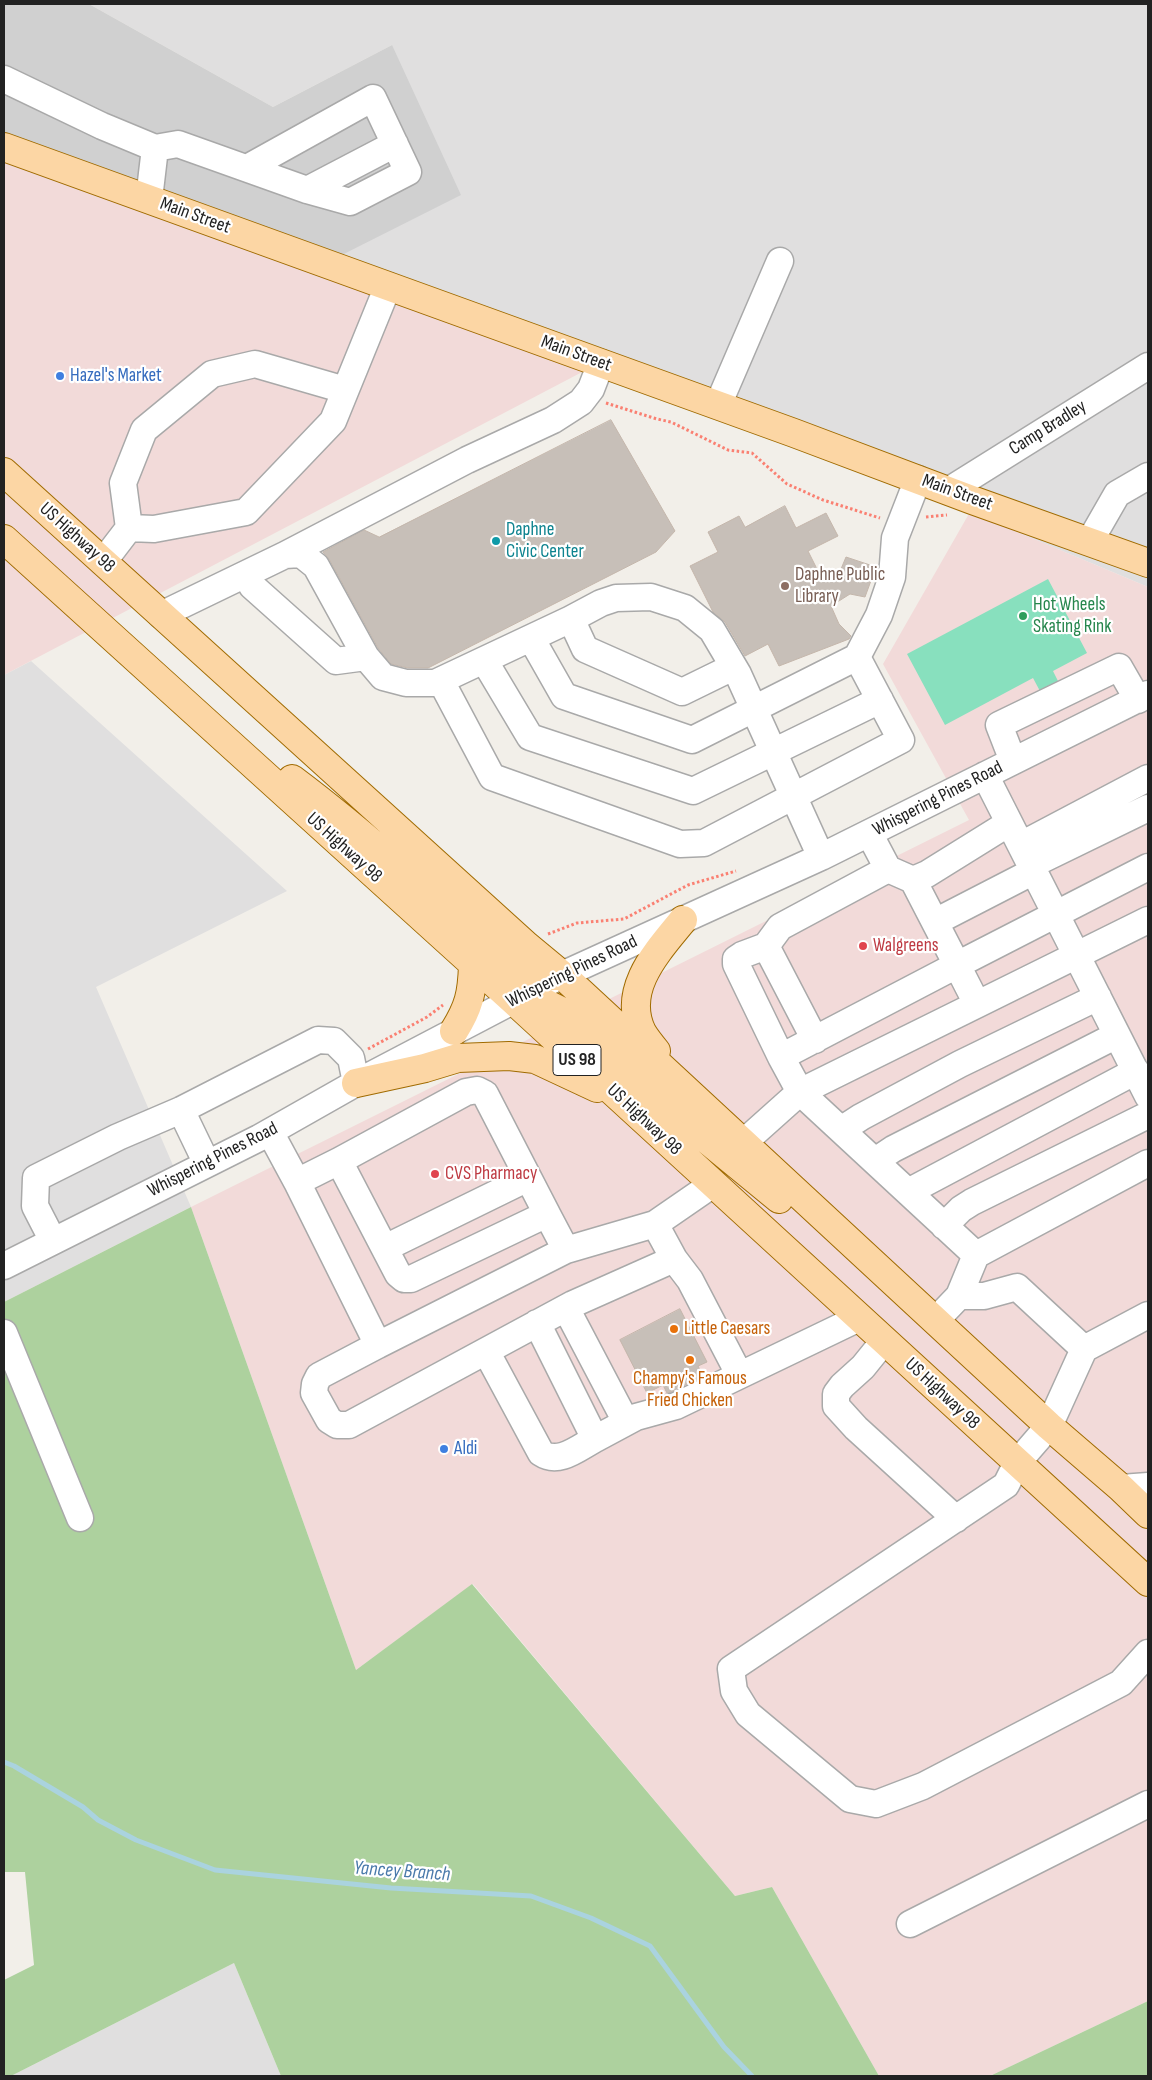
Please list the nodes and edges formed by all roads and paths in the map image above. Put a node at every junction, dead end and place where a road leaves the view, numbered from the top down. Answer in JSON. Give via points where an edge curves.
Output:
{"nodes":[{"id":1,"x":4,"y":79,"type":"edge"},
{"id":2,"x":4,"y":147,"type":"edge"},
{"id":3,"x":155,"y":148,"type":"junction"},
{"id":4,"x":247,"y":168,"type":"junction"},
{"id":5,"x":149,"y":199,"type":"junction"},
{"id":6,"x":780,"y":262,"type":"dead end"},
{"id":7,"x":388,"y":286,"type":"junction"},
{"id":8,"x":601,"y":363,"type":"junction"},
{"id":9,"x":1148,"y":366,"type":"edge"},
{"id":10,"x":345,"y":390,"type":"junction"},
{"id":11,"x":718,"y":405,"type":"junction"},
{"id":12,"x":4,"y":472,"type":"edge"},
{"id":13,"x":1148,"y":476,"type":"edge"},
{"id":14,"x":918,"y":479,"type":"junction"},
{"id":15,"x":948,"y":491,"type":"junction"},
{"id":16,"x":129,"y":528,"type":"junction"},
{"id":17,"x":4,"y":539,"type":"edge"},
{"id":18,"x":1090,"y":541,"type":"junction"},
{"id":19,"x":283,"y":556,"type":"junction"},
{"id":20,"x":103,"y":562,"type":"junction"},
{"id":21,"x":1148,"y":563,"type":"edge"},
{"id":22,"x":246,"y":574,"type":"junction"},
{"id":23,"x":161,"y":615,"type":"junction"},
{"id":24,"x":571,"y":618,"type":"junction"},
{"id":25,"x":531,"y":638,"type":"junction"},
{"id":26,"x":366,"y":657,"type":"junction"},
{"id":27,"x":857,"y":657,"type":"junction"},
{"id":28,"x":484,"y":660,"type":"junction"},
{"id":29,"x":738,"y":674,"type":"junction"},
{"id":30,"x":441,"y":680,"type":"junction"},
{"id":31,"x":1143,"y":697,"type":"edge"},
{"id":32,"x":880,"y":700,"type":"junction"},
{"id":33,"x":190,"y":708,"type":"junction"},
{"id":34,"x":754,"y":709,"type":"junction"},
{"id":35,"x":774,"y":752,"type":"junction"},
{"id":36,"x":1013,"y":761,"type":"junction"},
{"id":37,"x":985,"y":775,"type":"junction"},
{"id":38,"x":1148,"y":778,"type":"edge"},
{"id":39,"x":793,"y":795,"type":"junction"},
{"id":40,"x":1148,"y":808,"type":"edge"},
{"id":41,"x":869,"y":833,"type":"junction"},
{"id":42,"x":1024,"y":851,"type":"junction"},
{"id":43,"x":821,"y":857,"type":"junction"},
{"id":44,"x":1148,"y":867,"type":"edge"},
{"id":45,"x":888,"y":869,"type":"junction"},
{"id":46,"x":914,"y":880,"type":"junction"},
{"id":47,"x":1057,"y":915,"type":"junction"},
{"id":48,"x":683,"y":920,"type":"junction"},
{"id":49,"x":1148,"y":920,"type":"edge"},
{"id":50,"x":935,"y":922,"type":"junction"},
{"id":51,"x":773,"y":936,"type":"junction"},
{"id":52,"x":1077,"y":955,"type":"junction"},
{"id":53,"x":473,"y":965,"type":"junction"},
{"id":54,"x":957,"y":965,"type":"junction"},
{"id":55,"x":562,"y":975,"type":"junction"},
{"id":56,"x":1098,"y":997,"type":"junction"},
{"id":57,"x":512,"y":1000,"type":"junction"},
{"id":58,"x":977,"y":1004,"type":"junction"},
{"id":59,"x":454,"y":1031,"type":"junction"},
{"id":60,"x":1117,"y":1035,"type":"junction"},
{"id":61,"x":815,"y":1040,"type":"junction"},
{"id":62,"x":781,"y":1057,"type":"junction"},
{"id":63,"x":1136,"y":1071,"type":"junction"},
{"id":64,"x":676,"y":1081,"type":"junction"},
{"id":65,"x":356,"y":1083,"type":"junction"},
{"id":66,"x":800,"y":1092,"type":"junction"},
{"id":67,"x":1148,"y":1096,"type":"edge"},
{"id":68,"x":620,"y":1099,"type":"junction"},
{"id":69,"x":181,"y":1110,"type":"junction"},
{"id":70,"x":1148,"y":1115,"type":"edge"},
{"id":71,"x":841,"y":1130,"type":"junction"},
{"id":72,"x":270,"y":1132,"type":"junction"},
{"id":73,"x":743,"y":1143,"type":"junction"},
{"id":74,"x":339,"y":1161,"type":"junction"},
{"id":75,"x":875,"y":1161,"type":"junction"},
{"id":76,"x":1148,"y":1163,"type":"edge"},
{"id":77,"x":207,"y":1164,"type":"junction"},
{"id":78,"x":528,"y":1178,"type":"junction"},
{"id":79,"x":297,"y":1182,"type":"junction"},
{"id":80,"x":713,"y":1184,"type":"junction"},
{"id":81,"x":908,"y":1192,"type":"junction"},
{"id":82,"x":547,"y":1214,"type":"junction"},
{"id":83,"x":655,"y":1224,"type":"junction"},
{"id":84,"x":944,"y":1226,"type":"junction"},
{"id":85,"x":53,"y":1241,"type":"junction"},
{"id":86,"x":385,"y":1248,"type":"junction"},
{"id":87,"x":566,"y":1250,"type":"junction"},
{"id":88,"x":866,"y":1255,"type":"junction"},
{"id":89,"x":976,"y":1255,"type":"junction"},
{"id":90,"x":674,"y":1258,"type":"junction"},
{"id":91,"x":4,"y":1266,"type":"edge"},
{"id":92,"x":959,"y":1296,"type":"junction"},
{"id":93,"x":566,"y":1308,"type":"junction"},
{"id":94,"x":1148,"y":1315,"type":"edge"},
{"id":95,"x":859,"y":1318,"type":"junction"},
{"id":96,"x":936,"y":1320,"type":"junction"},
{"id":97,"x":537,"y":1323,"type":"junction"},
{"id":98,"x":4,"y":1333,"type":"edge"},
{"id":99,"x":884,"y":1341,"type":"junction"},
{"id":100,"x":378,"y":1345,"type":"junction"},
{"id":101,"x":1084,"y":1348,"type":"junction"},
{"id":102,"x":486,"y":1351,"type":"junction"},
{"id":103,"x":738,"y":1374,"type":"junction"},
{"id":104,"x":626,"y":1422,"type":"junction"},
{"id":105,"x":1049,"y":1426,"type":"junction"},
{"id":106,"x":595,"y":1440,"type":"junction"},
{"id":107,"x":1017,"y":1464,"type":"junction"},
{"id":108,"x":1148,"y":1486,"type":"edge"},
{"id":109,"x":1121,"y":1488,"type":"junction"},
{"id":110,"x":1148,"y":1514,"type":"edge"},
{"id":111,"x":80,"y":1518,"type":"dead end"},
{"id":112,"x":956,"y":1519,"type":"junction"},
{"id":113,"x":1148,"y":1582,"type":"edge"},
{"id":114,"x":1148,"y":1654,"type":"edge"},
{"id":115,"x":1148,"y":1804,"type":"edge"},
{"id":116,"x":910,"y":1924,"type":"dead end"}],
"edges":[{"from":1,"to":3,"type":"street"},
{"from":2,"to":5,"type":"main road","name":"Main Street"},
{"from":3,"to":4,"type":"street","via":[[178,144]]},
{"from":3,"to":5,"type":"street"},
{"from":4,"to":4,"type":"street","via":[[373,98],[408,172],[350,202]]},
{"from":5,"to":7,"type":"main road","name":"Main Street"},
{"from":6,"to":11,"type":"street"},
{"from":7,"to":8,"type":"main road","name":"Main Street"},
{"from":7,"to":10,"type":"street"},
{"from":8,"to":11,"type":"main road","name":"Main Street"},
{"from":8,"to":19,"type":"street","via":[[591,390],[581,402],[553,420],[467,460]]},
{"from":9,"to":15,"type":"street","name":"Camp Bradley"},
{"from":10,"to":16,"type":"street","via":[[333,420],[246,512],[154,529]]},
{"from":10,"to":16,"type":"street","via":[[255,364],[212,374],[144,430],[123,483]]},
{"from":11,"to":14,"type":"main road","name":"Main Street"},
{"from":12,"to":20,"type":"main road","name":"US Highway 98","number":"US 98"},
{"from":13,"to":18,"type":"street","via":[[1117,494]]},
{"from":14,"to":15,"type":"main road","name":"Main Street"},
{"from":14,"to":27,"type":"street","via":[[900,520],[892,577],[879,615]]},
{"from":15,"to":18,"type":"main road","name":"Main Street"},
{"from":16,"to":20,"type":"street"},
{"from":17,"to":33,"type":"main road","name":"US Highway 98","number":"US 98"},
{"from":18,"to":21,"type":"main road","name":"Main Street"},
{"from":19,"to":22,"type":"street"},
{"from":19,"to":26,"type":"street","via":[[301,554],[316,566]]},
{"from":20,"to":23,"type":"main road","name":"US Highway 98","number":"US 98"},
{"from":22,"to":23,"type":"street"},
{"from":22,"to":26,"type":"street","via":[[252,586],[336,661]]},
{"from":23,"to":55,"type":"main road","name":"US Highway 98","number":"US 98"},
{"from":24,"to":25,"type":"street"},
{"from":24,"to":29,"type":"street","via":[[585,649],[682,692],[729,669]]},
{"from":24,"to":29,"type":"street","via":[[616,598],[651,597],[685,608],[712,630]]},
{"from":25,"to":28,"type":"street"},
{"from":25,"to":34,"type":"street","via":[[564,696],[692,740]]},
{"from":26,"to":30,"type":"street","via":[[383,677],[406,683]]},
{"from":27,"to":32,"type":"street"},
{"from":27,"to":34,"type":"street"},
{"from":28,"to":30,"type":"street"},
{"from":28,"to":35,"type":"street","via":[[530,738],[693,791]]},
{"from":29,"to":34,"type":"street"},
{"from":30,"to":39,"type":"street","via":[[492,777],[680,844],[704,842]]},
{"from":31,"to":36,"type":"street","name":"Whispering Pines Road"},
{"from":31,"to":36,"type":"street","via":[[1119,667],[999,725]]},
{"from":32,"to":35,"type":"street"},
{"from":32,"to":39,"type":"street","via":[[901,740]]},
{"from":33,"to":53,"type":"main road","name":"US Highway 98","number":"US 98"},
{"from":33,"to":55,"type":"main road","via":[[262,756],[345,819],[506,965],[522,974],[540,978]]},
{"from":34,"to":35,"type":"street"},
{"from":35,"to":39,"type":"street"},
{"from":36,"to":37,"type":"street","name":"Whispering Pines Road"},
{"from":37,"to":41,"type":"street","name":"Whispering Pines Road"},
{"from":37,"to":42,"type":"street"},
{"from":38,"to":42,"type":"street"},
{"from":39,"to":43,"type":"street"},
{"from":40,"to":42,"type":"street"},
{"from":41,"to":43,"type":"street","name":"Whispering Pines Road"},
{"from":41,"to":45,"type":"street"},
{"from":42,"to":46,"type":"street"},
{"from":42,"to":47,"type":"street"},
{"from":42,"to":50,"type":"street"},
{"from":43,"to":48,"type":"street","name":"Whispering Pines Road"},
{"from":44,"to":47,"type":"street"},
{"from":45,"to":46,"type":"street"},
{"from":45,"to":51,"type":"street"},
{"from":46,"to":50,"type":"street"},
{"from":47,"to":52,"type":"street"},
{"from":47,"to":54,"type":"street"},
{"from":48,"to":55,"type":"street","name":"Whispering Pines Road"},
{"from":48,"to":64,"type":"main road","via":[[642,977],[636,1012],[642,1032]]},
{"from":49,"to":52,"type":"street"},
{"from":50,"to":54,"type":"street"},
{"from":51,"to":61,"type":"street"},
{"from":51,"to":62,"type":"street","via":[[736,959],[736,964]]},
{"from":52,"to":56,"type":"street"},
{"from":52,"to":58,"type":"street"},
{"from":53,"to":57,"type":"main road","name":"US Highway 98","number":"US 98"},
{"from":53,"to":59,"type":"main road","via":[[472,992],[466,1012]]},
{"from":54,"to":58,"type":"street"},
{"from":54,"to":61,"type":"street"},
{"from":55,"to":57,"type":"street","name":"Whispering Pines Road"},
{"from":55,"to":64,"type":"main road","name":"US Highway 98","number":"US 98"},
{"from":56,"to":60,"type":"street"},
{"from":56,"to":71,"type":"street","via":[[960,1064]]},
{"from":57,"to":59,"type":"street","name":"Whispering Pines Road"},
{"from":57,"to":68,"type":"main road","name":"US Highway 98","number":"US 98"},
{"from":57,"to":88,"type":"main road","via":[[541,1002],[571,1016],[674,1112],[796,1213]]},
{"from":58,"to":66,"type":"street"},
{"from":59,"to":65,"type":"street","name":"Whispering Pines Road"},
{"from":60,"to":63,"type":"street"},
{"from":60,"to":75,"type":"street"},
{"from":61,"to":62,"type":"street"},
{"from":62,"to":66,"type":"street"},
{"from":63,"to":67,"type":"street"},
{"from":63,"to":81,"type":"street"},
{"from":64,"to":73,"type":"main road","name":"US Highway 98","number":"US 98"},
{"from":65,"to":68,"type":"main road","via":[[458,1058],[509,1056],[534,1059]]},
{"from":65,"to":69,"type":"street","via":[[351,1058],[334,1041],[318,1040]]},
{"from":65,"to":72,"type":"street","name":"Whispering Pines Road"},
{"from":66,"to":71,"type":"street"},
{"from":66,"to":73,"type":"street"},
{"from":68,"to":80,"type":"main road","name":"US Highway 98","number":"US 98"},
{"from":69,"to":77,"type":"street"},
{"from":69,"to":85,"type":"street","via":[[36,1178],[35,1206]]},
{"from":70,"to":84,"type":"street","via":[[972,1202]]},
{"from":71,"to":75,"type":"street"},
{"from":72,"to":77,"type":"street","name":"Whispering Pines Road"},
{"from":72,"to":79,"type":"street"},
{"from":73,"to":88,"type":"main road","name":"US Highway 98","number":"US 98"},
{"from":74,"to":78,"type":"street","via":[[466,1092],[477,1090],[485,1094]]},
{"from":74,"to":79,"type":"street"},
{"from":74,"to":86,"type":"street"},
{"from":75,"to":81,"type":"street"},
{"from":76,"to":89,"type":"street"},
{"from":77,"to":85,"type":"street","name":"Whispering Pines Road"},
{"from":78,"to":82,"type":"street"},
{"from":78,"to":86,"type":"street"},
{"from":79,"to":100,"type":"street"},
{"from":80,"to":83,"type":"street"},
{"from":80,"to":95,"type":"main road","name":"US Highway 98","number":"US 98"},
{"from":81,"to":84,"type":"street"},
{"from":82,"to":86,"type":"street","via":[[411,1279],[404,1279],[398,1274]]},
{"from":82,"to":87,"type":"street"},
{"from":83,"to":87,"type":"street"},
{"from":83,"to":90,"type":"street"},
{"from":84,"to":89,"type":"street"},
{"from":85,"to":91,"type":"street","name":"Whispering Pines Road"},
{"from":87,"to":100,"type":"street"},
{"from":88,"to":96,"type":"main road","name":"US Highway 98","number":"US 98"},
{"from":89,"to":92,"type":"street"},
{"from":90,"to":93,"type":"street"},
{"from":90,"to":103,"type":"street","via":[[690,1280]]},
{"from":92,"to":96,"type":"street"},
{"from":92,"to":101,"type":"street","via":[[984,1296],[1017,1287]]},
{"from":93,"to":97,"type":"street"},
{"from":93,"to":104,"type":"street"},
{"from":94,"to":101,"type":"street"},
{"from":95,"to":99,"type":"main road","name":"US Highway 98","number":"US 98"},
{"from":95,"to":103,"type":"street"},
{"from":96,"to":105,"type":"main road","name":"US Highway 98","number":"US 98"},
{"from":97,"to":102,"type":"street"},
{"from":97,"to":106,"type":"street"},
{"from":98,"to":111,"type":"street"},
{"from":99,"to":107,"type":"main road","name":"US Highway 98","number":"US 98"},
{"from":99,"to":112,"type":"street","via":[[836,1394],[836,1406]]},
{"from":100,"to":102,"type":"street","via":[[319,1376],[314,1393],[329,1420],[337,1425],[349,1425]]},
{"from":101,"to":105,"type":"street"},
{"from":102,"to":106,"type":"street","via":[[542,1454],[558,1459]]},
{"from":103,"to":104,"type":"street","via":[[676,1406]]},
{"from":104,"to":106,"type":"street"},
{"from":105,"to":107,"type":"street"},
{"from":105,"to":109,"type":"main road","name":"US Highway 98","number":"US 98"},
{"from":107,"to":112,"type":"street","via":[[1006,1485]]},
{"from":107,"to":113,"type":"main road","name":"US Highway 98","number":"US 98"},
{"from":108,"to":109,"type":"street"},
{"from":109,"to":110,"type":"main road","name":"US Highway 98","number":"US 98"},
{"from":112,"to":114,"type":"street","via":[[731,1669],[734,1691],[748,1714],[850,1799],[876,1804],[923,1786],[1121,1683]]},
{"from":115,"to":116,"type":"street"}]}
